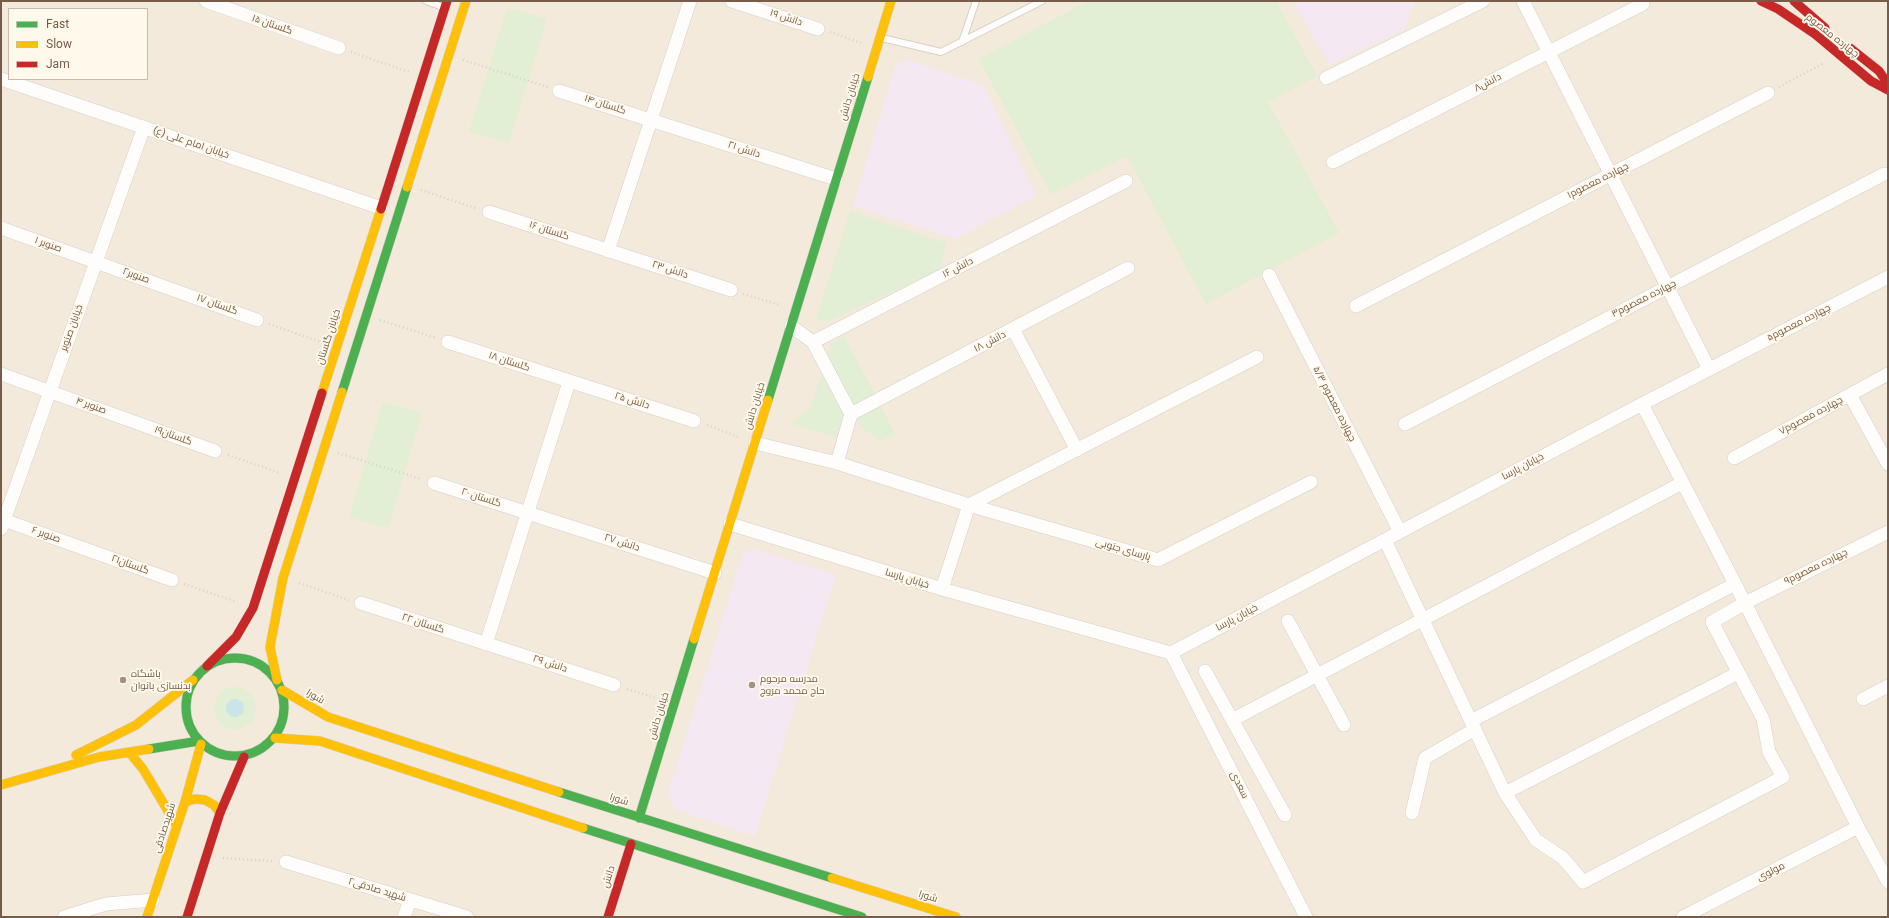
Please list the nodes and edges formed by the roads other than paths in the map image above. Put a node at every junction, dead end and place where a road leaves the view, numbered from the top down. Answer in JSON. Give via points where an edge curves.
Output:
{"nodes":[{"id":1,"x":206,"y":1,"type":"edge"},
{"id":2,"x":426,"y":1,"type":"edge"},
{"id":3,"x":466,"y":1,"type":"edge"},
{"id":4,"x":690,"y":1,"type":"edge"},
{"id":5,"x":732,"y":1,"type":"edge"},
{"id":6,"x":891,"y":1,"type":"edge"},
{"id":7,"x":976,"y":1,"type":"edge"},
{"id":8,"x":1042,"y":1,"type":"edge"},
{"id":9,"x":1483,"y":1,"type":"edge"},
{"id":10,"x":1523,"y":1,"type":"edge"},
{"id":11,"x":1761,"y":1,"type":"edge"},
{"id":12,"x":1794,"y":1,"type":"edge"},
{"id":13,"x":446,"y":4,"type":"edge"},
{"id":14,"x":1643,"y":4,"type":"dead end"},
{"id":15,"x":818,"y":28,"type":"road end"},
{"id":16,"x":1832,"y":34,"type":"dead end"},
{"id":17,"x":880,"y":37,"type":"junction"},
{"id":18,"x":962,"y":42,"type":"junction"},
{"id":19,"x":1844,"y":43,"type":"dead end"},
{"id":20,"x":339,"y":48,"type":"road end"},
{"id":21,"x":1549,"y":52,"type":"junction"},
{"id":22,"x":1326,"y":78,"type":"dead end"},
{"id":23,"x":1,"y":79,"type":"edge"},
{"id":24,"x":1888,"y":84,"type":"edge"},
{"id":25,"x":1888,"y":90,"type":"edge"},
{"id":26,"x":559,"y":91,"type":"road end"},
{"id":27,"x":1768,"y":93,"type":"road end"},
{"id":28,"x":651,"y":120,"type":"junction"},
{"id":29,"x":144,"y":127,"type":"junction"},
{"id":30,"x":1333,"y":162,"type":"dead end"},
{"id":31,"x":1611,"y":174,"type":"junction"},
{"id":32,"x":1884,"y":174,"type":"dead end"},
{"id":33,"x":836,"y":179,"type":"junction"},
{"id":34,"x":1126,"y":181,"type":"dead end"},
{"id":35,"x":381,"y":208,"type":"junction"},
{"id":36,"x":489,"y":212,"type":"road end"},
{"id":37,"x":1,"y":228,"type":"edge"},
{"id":38,"x":608,"y":251,"type":"junction"},
{"id":39,"x":96,"y":262,"type":"junction"},
{"id":40,"x":1128,"y":268,"type":"dead end"},
{"id":41,"x":1269,"y":275,"type":"dead end"},
{"id":42,"x":1888,"y":277,"type":"edge"},
{"id":43,"x":1667,"y":287,"type":"junction"},
{"id":44,"x":731,"y":290,"type":"road end"},
{"id":45,"x":176,"y":291,"type":"joint"},
{"id":46,"x":1356,"y":306,"type":"dead end"},
{"id":47,"x":257,"y":320,"type":"road end"},
{"id":48,"x":791,"y":326,"type":"junction"},
{"id":49,"x":1013,"y":329,"type":"junction"},
{"id":50,"x":448,"y":342,"type":"road end"},
{"id":51,"x":813,"y":342,"type":"junction"},
{"id":52,"x":1257,"y":357,"type":"dead end"},
{"id":53,"x":1709,"y":370,"type":"junction"},
{"id":54,"x":1,"y":374,"type":"edge"},
{"id":55,"x":1888,"y":374,"type":"edge"},
{"id":56,"x":570,"y":382,"type":"junction"},
{"id":57,"x":50,"y":392,"type":"junction"},
{"id":58,"x":1850,"y":395,"type":"junction"},
{"id":59,"x":1642,"y":404,"type":"junction"},
{"id":60,"x":851,"y":414,"type":"junction"},
{"id":61,"x":132,"y":421,"type":"joint"},
{"id":62,"x":694,"y":421,"type":"road end"},
{"id":63,"x":1404,"y":424,"type":"dead end"},
{"id":64,"x":755,"y":443,"type":"junction"},
{"id":65,"x":215,"y":450,"type":"road end"},
{"id":66,"x":1077,"y":450,"type":"junction"},
{"id":67,"x":1734,"y":458,"type":"dead end"},
{"id":68,"x":837,"y":462,"type":"junction"},
{"id":69,"x":1888,"y":464,"type":"edge"},
{"id":70,"x":1311,"y":482,"type":"dead end"},
{"id":71,"x":434,"y":483,"type":"road end"},
{"id":72,"x":1682,"y":483,"type":"junction"},
{"id":73,"x":969,"y":505,"type":"junction"},
{"id":74,"x":529,"y":513,"type":"junction"},
{"id":75,"x":2,"y":522,"type":"edge"},
{"id":76,"x":730,"y":524,"type":"junction"},
{"id":77,"x":1400,"y":532,"type":"junction"},
{"id":78,"x":1888,"y":532,"type":"edge"},
{"id":79,"x":1385,"y":540,"type":"junction"},
{"id":80,"x":88,"y":550,"type":"joint"},
{"id":81,"x":715,"y":573,"type":"junction"},
{"id":82,"x":172,"y":580,"type":"road end"},
{"id":83,"x":1735,"y":584,"type":"junction"},
{"id":84,"x":942,"y":589,"type":"junction"},
{"id":85,"x":361,"y":603,"type":"road end"},
{"id":86,"x":1745,"y":603,"type":"junction"},
{"id":87,"x":1422,"y":618,"type":"junction"},
{"id":88,"x":1288,"y":621,"type":"dead end"},
{"id":89,"x":486,"y":644,"type":"junction"},
{"id":90,"x":1171,"y":653,"type":"junction"},
{"id":91,"x":208,"y":666,"type":"junction"},
{"id":92,"x":1205,"y":671,"type":"dead end"},
{"id":93,"x":1738,"y":673,"type":"junction"},
{"id":94,"x":1316,"y":675,"type":"junction"},
{"id":95,"x":194,"y":679,"type":"junction"},
{"id":96,"x":277,"y":680,"type":"junction"},
{"id":97,"x":614,"y":685,"type":"road end"},
{"id":98,"x":1888,"y":686,"type":"edge"},
{"id":99,"x":282,"y":690,"type":"junction"},
{"id":100,"x":1863,"y":699,"type":"dead end"},
{"id":101,"x":1232,"y":720,"type":"junction"},
{"id":102,"x":1344,"y":725,"type":"dead end"},
{"id":103,"x":1473,"y":725,"type":"junction"},
{"id":104,"x":275,"y":738,"type":"junction"},
{"id":105,"x":200,"y":743,"type":"junction"},
{"id":106,"x":129,"y":752,"type":"junction"},
{"id":107,"x":244,"y":757,"type":"junction"},
{"id":108,"x":37,"y":774,"type":"junction"},
{"id":109,"x":1,"y":785,"type":"edge"},
{"id":110,"x":1505,"y":793,"type":"junction"},
{"id":111,"x":185,"y":802,"type":"junction"},
{"id":112,"x":220,"y":813,"type":"junction"},
{"id":113,"x":1412,"y":813,"type":"dead end"},
{"id":114,"x":1285,"y":815,"type":"dead end"},
{"id":115,"x":639,"y":818,"type":"junction"},
{"id":116,"x":177,"y":826,"type":"junction"},
{"id":117,"x":1858,"y":827,"type":"junction"},
{"id":118,"x":631,"y":844,"type":"junction"},
{"id":119,"x":286,"y":862,"type":"road end"},
{"id":120,"x":1888,"y":882,"type":"edge"},
{"id":121,"x":153,"y":900,"type":"junction"},
{"id":122,"x":410,"y":900,"type":"junction"},
{"id":123,"x":64,"y":917,"type":"edge"},
{"id":124,"x":147,"y":917,"type":"edge"},
{"id":125,"x":187,"y":917,"type":"edge"},
{"id":126,"x":404,"y":917,"type":"edge"},
{"id":127,"x":467,"y":917,"type":"edge"},
{"id":128,"x":608,"y":917,"type":"edge"},
{"id":129,"x":862,"y":917,"type":"edge"},
{"id":130,"x":956,"y":917,"type":"edge"},
{"id":131,"x":1306,"y":917,"type":"edge"},
{"id":132,"x":1683,"y":917,"type":"edge"}],
"edges":[{"from":1,"to":20,"type":"street","name":"گلستان ۱۵"},
{"from":2,"to":13,"type":"lane"},
{"from":3,"to":96,"type":"street","via":[[283,578],[270,647]]},
{"from":4,"to":28,"type":"street"},
{"from":5,"to":15,"type":"street","name":"دانش ۱۹"},
{"from":6,"to":17,"type":"street","name":"خیابان دانش"},
{"from":7,"to":18,"type":"lane"},
{"from":8,"to":18,"type":"lane"},
{"from":9,"to":22,"type":"street"},
{"from":10,"to":21,"type":"street"},
{"from":11,"to":25,"type":"street","name":"چهارده معصوم","via":[[1778,9],[1815,34],[1871,81]]},
{"from":12,"to":16,"type":"street"},
{"from":13,"to":35,"type":"street","name":"خیابان گلستان"},
{"from":14,"to":21,"type":"street","name":"دانش۸"},
{"from":17,"to":18,"type":"lane","via":[[941,52]]},
{"from":17,"to":33,"type":"street","name":"خیابان دانش"},
{"from":19,"to":24,"type":"street","via":[[1879,71]]},
{"from":21,"to":30,"type":"street","name":"دانش۸"},
{"from":21,"to":31,"type":"street"},
{"from":23,"to":29,"type":"street","name":"خیابان امام علی (ع)"},
{"from":26,"to":28,"type":"street","name":"گلستان ۱۴"},
{"from":27,"to":31,"type":"street","name":"چهارده معصوم۱"},
{"from":28,"to":33,"type":"street","name":"دانش ۲۱"},
{"from":28,"to":38,"type":"street"},
{"from":29,"to":35,"type":"street","name":"خیابان امام علی (ع)"},
{"from":29,"to":39,"type":"street","name":"خیابان صنوبر"},
{"from":31,"to":43,"type":"street"},
{"from":31,"to":46,"type":"street","name":"چهارده معصوم۱"},
{"from":32,"to":43,"type":"street","name":"چهارده معصوم۳"},
{"from":33,"to":48,"type":"street","name":"خیابان دانش"},
{"from":34,"to":51,"type":"street","name":"دانش ۱۶"},
{"from":35,"to":91,"type":"street","name":"خیابان گلستان","via":[[253,608],[236,637]]},
{"from":36,"to":38,"type":"street","name":"گلستان ۱۶"},
{"from":37,"to":39,"type":"street","name":"صنوبر ۱"},
{"from":38,"to":44,"type":"street","name":"دانش ۲۳"},
{"from":39,"to":45,"type":"street","name":"صنوبر۲"},
{"from":39,"to":57,"type":"street","name":"خیابان صنوبر"},
{"from":40,"to":49,"type":"street","name":"دانش ۱۸"},
{"from":41,"to":77,"type":"street","name":"چهارده معصوم ۵/۳"},
{"from":42,"to":53,"type":"street","name":"چهارده معصوم۵"},
{"from":43,"to":53,"type":"street"},
{"from":43,"to":63,"type":"street","name":"چهارده معصوم۳"},
{"from":45,"to":47,"type":"street","name":"گلستان ۱۷"},
{"from":48,"to":51,"type":"street"},
{"from":48,"to":64,"type":"street","name":"خیابان دانش"},
{"from":49,"to":60,"type":"street","name":"دانش ۱۸"},
{"from":49,"to":66,"type":"street"},
{"from":50,"to":56,"type":"street","name":"گلستان ۱۸"},
{"from":51,"to":60,"type":"street"},
{"from":52,"to":66,"type":"street"},
{"from":53,"to":59,"type":"street","name":"خیابان پارسا"},
{"from":54,"to":57,"type":"street","name":"صنوبر ۴"},
{"from":55,"to":58,"type":"street","name":"چهارده معصوم۷"},
{"from":56,"to":62,"type":"street","name":"دانش ۲۵"},
{"from":56,"to":74,"type":"street"},
{"from":57,"to":61,"type":"street","name":"صنوبر ۴"},
{"from":57,"to":75,"type":"street","name":"خیابان صنوبر"},
{"from":58,"to":67,"type":"street","name":"چهارده معصوم۷"},
{"from":58,"to":69,"type":"street"},
{"from":59,"to":72,"type":"street"},
{"from":59,"to":77,"type":"street","name":"خیابان پارسا"},
{"from":60,"to":68,"type":"street"},
{"from":61,"to":65,"type":"street","name":"گلستان۱۹"},
{"from":64,"to":68,"type":"street","name":"پارسای جنوبی"},
{"from":64,"to":76,"type":"street","name":"خیابان دانش"},
{"from":66,"to":73,"type":"street"},
{"from":68,"to":73,"type":"street","name":"پارسای جنوبی"},
{"from":70,"to":73,"type":"street","name":"پارسای جنوبی","via":[[1158,560]]},
{"from":71,"to":74,"type":"street","name":"گلستان ۲۰"},
{"from":72,"to":83,"type":"street"},
{"from":72,"to":87,"type":"street"},
{"from":73,"to":84,"type":"street"},
{"from":74,"to":81,"type":"street","name":"دانش ۲۷"},
{"from":74,"to":89,"type":"street"},
{"from":75,"to":80,"type":"street","name":"صنوبر ۶"},
{"from":76,"to":81,"type":"street","name":"خیابان دانش"},
{"from":76,"to":84,"type":"street","name":"خیابان پارسا"},
{"from":77,"to":79,"type":"street","name":"خیابان پارسا"},
{"from":78,"to":86,"type":"street","name":"چهارده معصوم۹"},
{"from":79,"to":87,"type":"street"},
{"from":79,"to":90,"type":"street","name":"خیابان پارسا"},
{"from":80,"to":82,"type":"street","name":"گلستان۲۱"},
{"from":81,"to":115,"type":"street","name":"خیابان دانش"},
{"from":83,"to":86,"type":"street"},
{"from":83,"to":103,"type":"street"},
{"from":84,"to":90,"type":"street","name":"خیابان پارسا"},
{"from":85,"to":89,"type":"street","name":"گلستان ۲۲"},
{"from":86,"to":93,"type":"street","name":"چهارده معصوم۹","via":[[1712,622]]},
{"from":86,"to":117,"type":"street"},
{"from":87,"to":94,"type":"street"},
{"from":87,"to":103,"type":"street"},
{"from":88,"to":94,"type":"street"},
{"from":89,"to":97,"type":"street","name":"دانش ۲۹"},
{"from":90,"to":131,"type":"street","name":"سعدی"},
{"from":91,"to":95,"type":"street"},
{"from":91,"to":96,"type":"street","via":[[225,659],[245,659],[263,666]]},
{"from":92,"to":101,"type":"street"},
{"from":93,"to":110,"type":"street"},
{"from":93,"to":110,"type":"street","via":[[1763,719],[1769,752],[1784,777],[1583,882],[1563,858],[1536,840]]},
{"from":94,"to":101,"type":"street"},
{"from":94,"to":102,"type":"street"},
{"from":95,"to":105,"type":"street","via":[[186,696],[185,713],[190,730]]},
{"from":95,"to":108,"type":"street","via":[[136,725]]},
{"from":96,"to":99,"type":"street"},
{"from":98,"to":100,"type":"street"},
{"from":99,"to":104,"type":"street","via":[[285,706],[283,723]]},
{"from":99,"to":115,"type":"street","name":"شورا","via":[[328,717]]},
{"from":101,"to":114,"type":"street"},
{"from":103,"to":110,"type":"street"},
{"from":103,"to":113,"type":"street","via":[[1425,758]]},
{"from":104,"to":107,"type":"street","via":[[262,749]]},
{"from":104,"to":118,"type":"street","via":[[320,741]]},
{"from":105,"to":106,"type":"street"},
{"from":105,"to":107,"type":"street","via":[[224,756]]},
{"from":105,"to":111,"type":"street","name":"شهیدصادقی"},
{"from":106,"to":108,"type":"street","via":[[99,757]]},
{"from":106,"to":116,"type":"street","via":[[143,769]]},
{"from":107,"to":112,"type":"street"},
{"from":108,"to":109,"type":"street"},
{"from":111,"to":112,"type":"street","via":[[205,800],[214,805]]},
{"from":111,"to":116,"type":"street","name":"شهیدصادقی"},
{"from":112,"to":125,"type":"street"},
{"from":115,"to":130,"type":"street","name":"شورا"},
{"from":116,"to":121,"type":"street","name":"شهیدصادقی"},
{"from":117,"to":120,"type":"street"},
{"from":117,"to":132,"type":"street","name":"مولوی"},
{"from":118,"to":128,"type":"street","name":"دانش"},
{"from":118,"to":129,"type":"street"},
{"from":119,"to":122,"type":"street","name":"شهید صادقی۲"},
{"from":121,"to":123,"type":"street","via":[[106,904]]},
{"from":121,"to":124,"type":"street","name":"شهیدصادقی"},
{"from":122,"to":126,"type":"street"},
{"from":122,"to":127,"type":"street","name":"شهید صادقی۲"}]}
